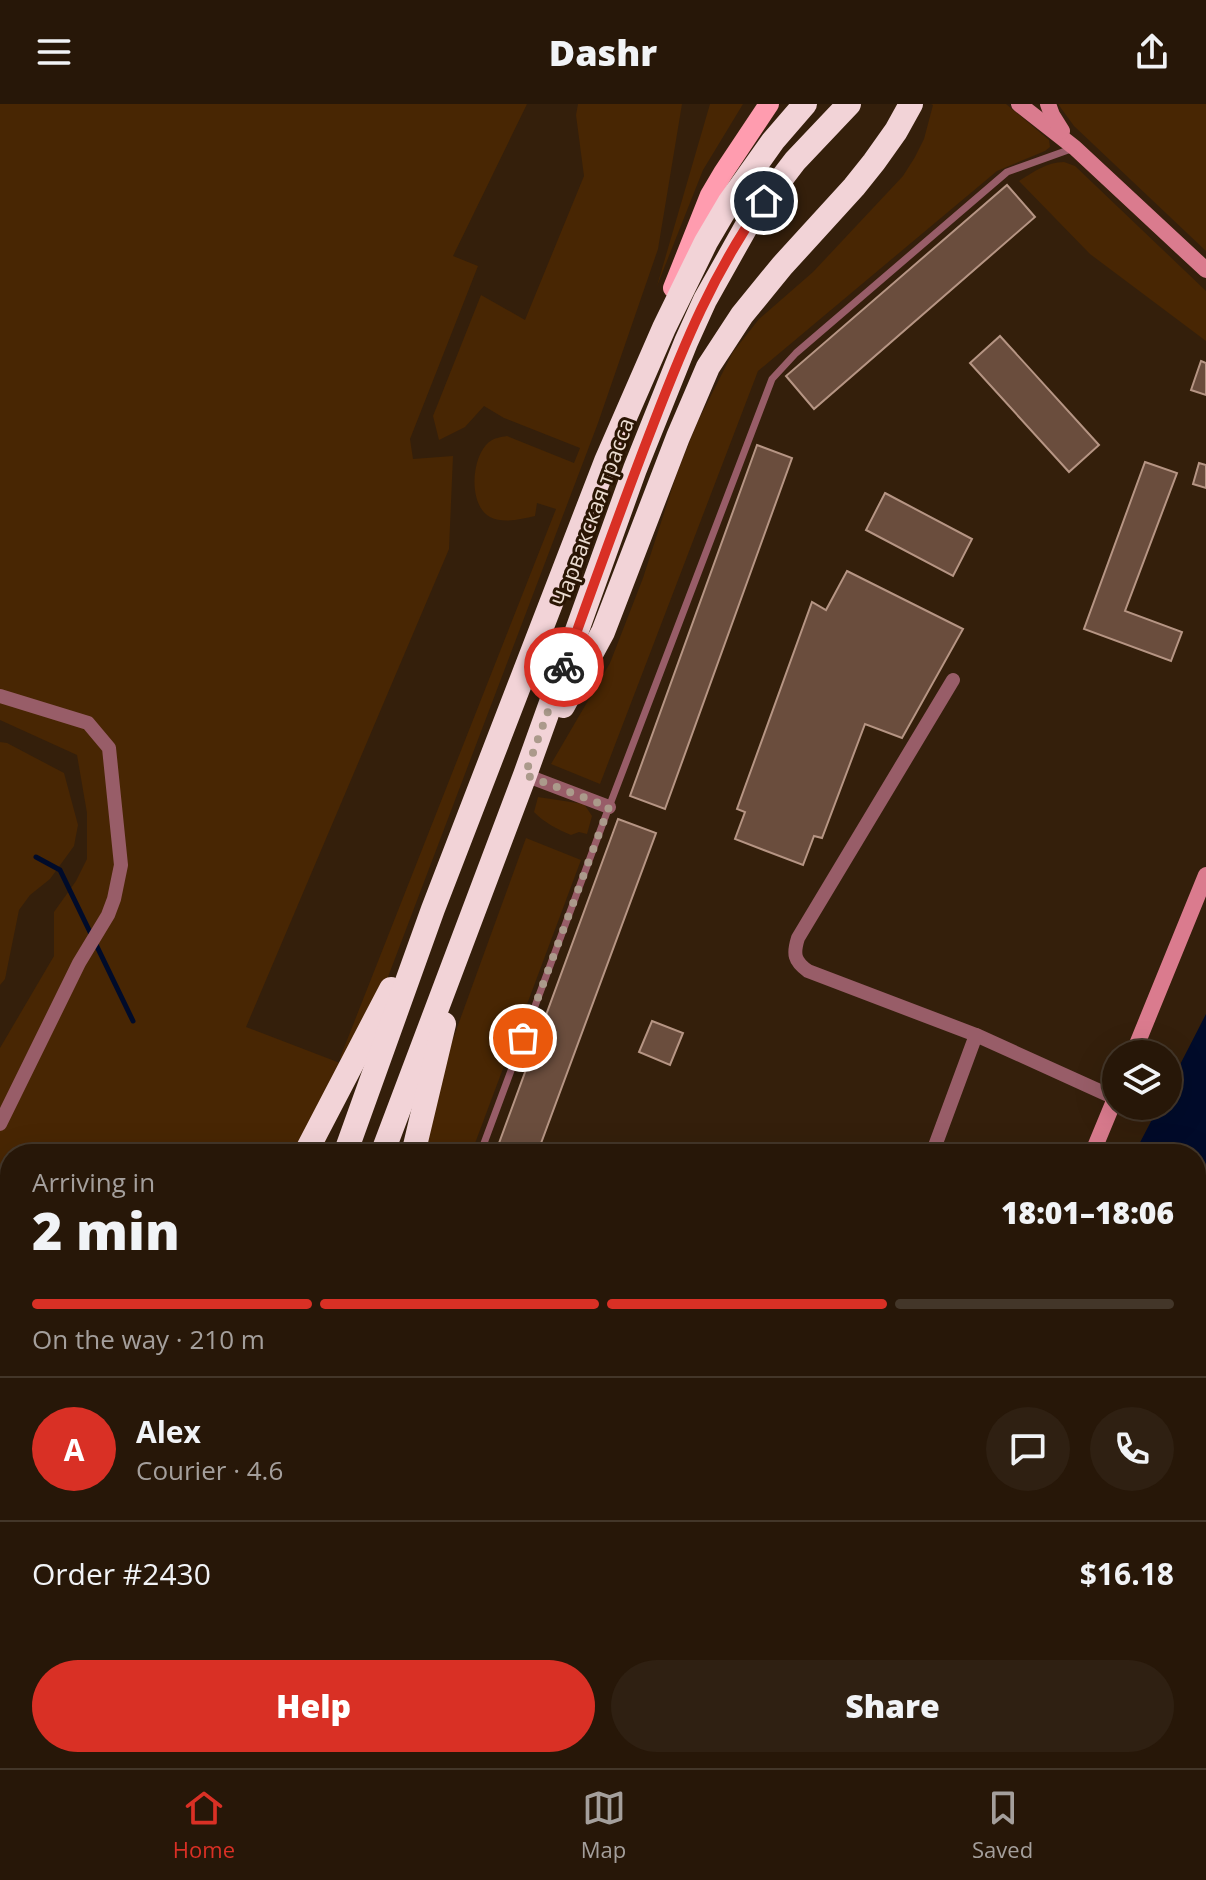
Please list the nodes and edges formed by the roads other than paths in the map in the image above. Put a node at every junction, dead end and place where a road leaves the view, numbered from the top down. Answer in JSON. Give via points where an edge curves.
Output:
{"nodes":[{"id":1,"x":769,"y":104,"type":"edge"},
{"id":2,"x":805,"y":104,"type":"edge"},
{"id":3,"x":849,"y":104,"type":"edge"},
{"id":4,"x":911,"y":104,"type":"edge"},
{"id":5,"x":1019,"y":104,"type":"edge"},
{"id":6,"x":1048,"y":104,"type":"edge"},
{"id":7,"x":1075,"y":148,"type":"junction"},
{"id":8,"x":1206,"y":270,"type":"edge"},
{"id":9,"x":606,"y":461,"type":"junction"},
{"id":10,"x":953,"y":680,"type":"dead end"},
{"id":11,"x":0,"y":696,"type":"edge"},
{"id":12,"x":525,"y":775,"type":"junction"},
{"id":13,"x":609,"y":807,"type":"junction"},
{"id":14,"x":1206,"y":875,"type":"edge"},
{"id":15,"x":433,"y":909,"type":"junction"},
{"id":16,"x":468,"y":922,"type":"junction"},
{"id":17,"x":976,"y":1035,"type":"junction"},
{"id":18,"x":1139,"y":1040,"type":"edge"},
{"id":19,"x":1102,"y":1091,"type":"edge"},
{"id":20,"x":1106,"y":1120,"type":"edge"},
{"id":21,"x":0,"y":1124,"type":"edge"},
{"id":22,"x":310,"y":1144,"type":"edge"},
{"id":23,"x":349,"y":1144,"type":"edge"},
{"id":24,"x":386,"y":1144,"type":"edge"},
{"id":25,"x":415,"y":1144,"type":"edge"},
{"id":26,"x":484,"y":1144,"type":"edge"},
{"id":27,"x":936,"y":1144,"type":"edge"},
{"id":28,"x":1096,"y":1144,"type":"edge"}],
"edges":[{"from":1,"to":9,"type":"main road","via":[[700,217]]},
{"from":2,"to":9,"type":"highway","name":"Чарвакская трасса","via":[[753,169],[706,242]]},
{"from":3,"to":12,"type":"highway","name":"Чарвакская трасса","via":[[813,139],[750,220],[705,300],[635,469]]},
{"from":4,"to":12,"type":"highway","via":[[885,147],[742,315],[708,367],[603,632]]},
{"from":5,"to":7,"type":"main road"},
{"from":6,"to":7,"type":"main road"},
{"from":7,"to":8,"type":"main road"},
{"from":7,"to":13,"type":"lane","via":[[1007,172],[772,379]]},
{"from":9,"to":15,"type":"highway","name":"Чарвакская трасса"},
{"from":10,"to":17,"type":"street","via":[[798,938],[795,957],[808,971]]},
{"from":11,"to":21,"type":"street","via":[[88,723],[109,748],[121,865],[108,915]]},
{"from":12,"to":13,"type":"street"},
{"from":12,"to":16,"type":"highway","name":"Чарвакская трасса"},
{"from":13,"to":26,"type":"lane"},
{"from":14,"to":18,"type":"main road"},
{"from":15,"to":22,"type":"highway"},
{"from":15,"to":23,"type":"highway","name":"Чарвакская трасса"},
{"from":16,"to":24,"type":"highway","name":"Чарвакская трасса"},
{"from":16,"to":25,"type":"highway"},
{"from":17,"to":19,"type":"street"},
{"from":17,"to":27,"type":"street"},
{"from":20,"to":28,"type":"main road"}]}
